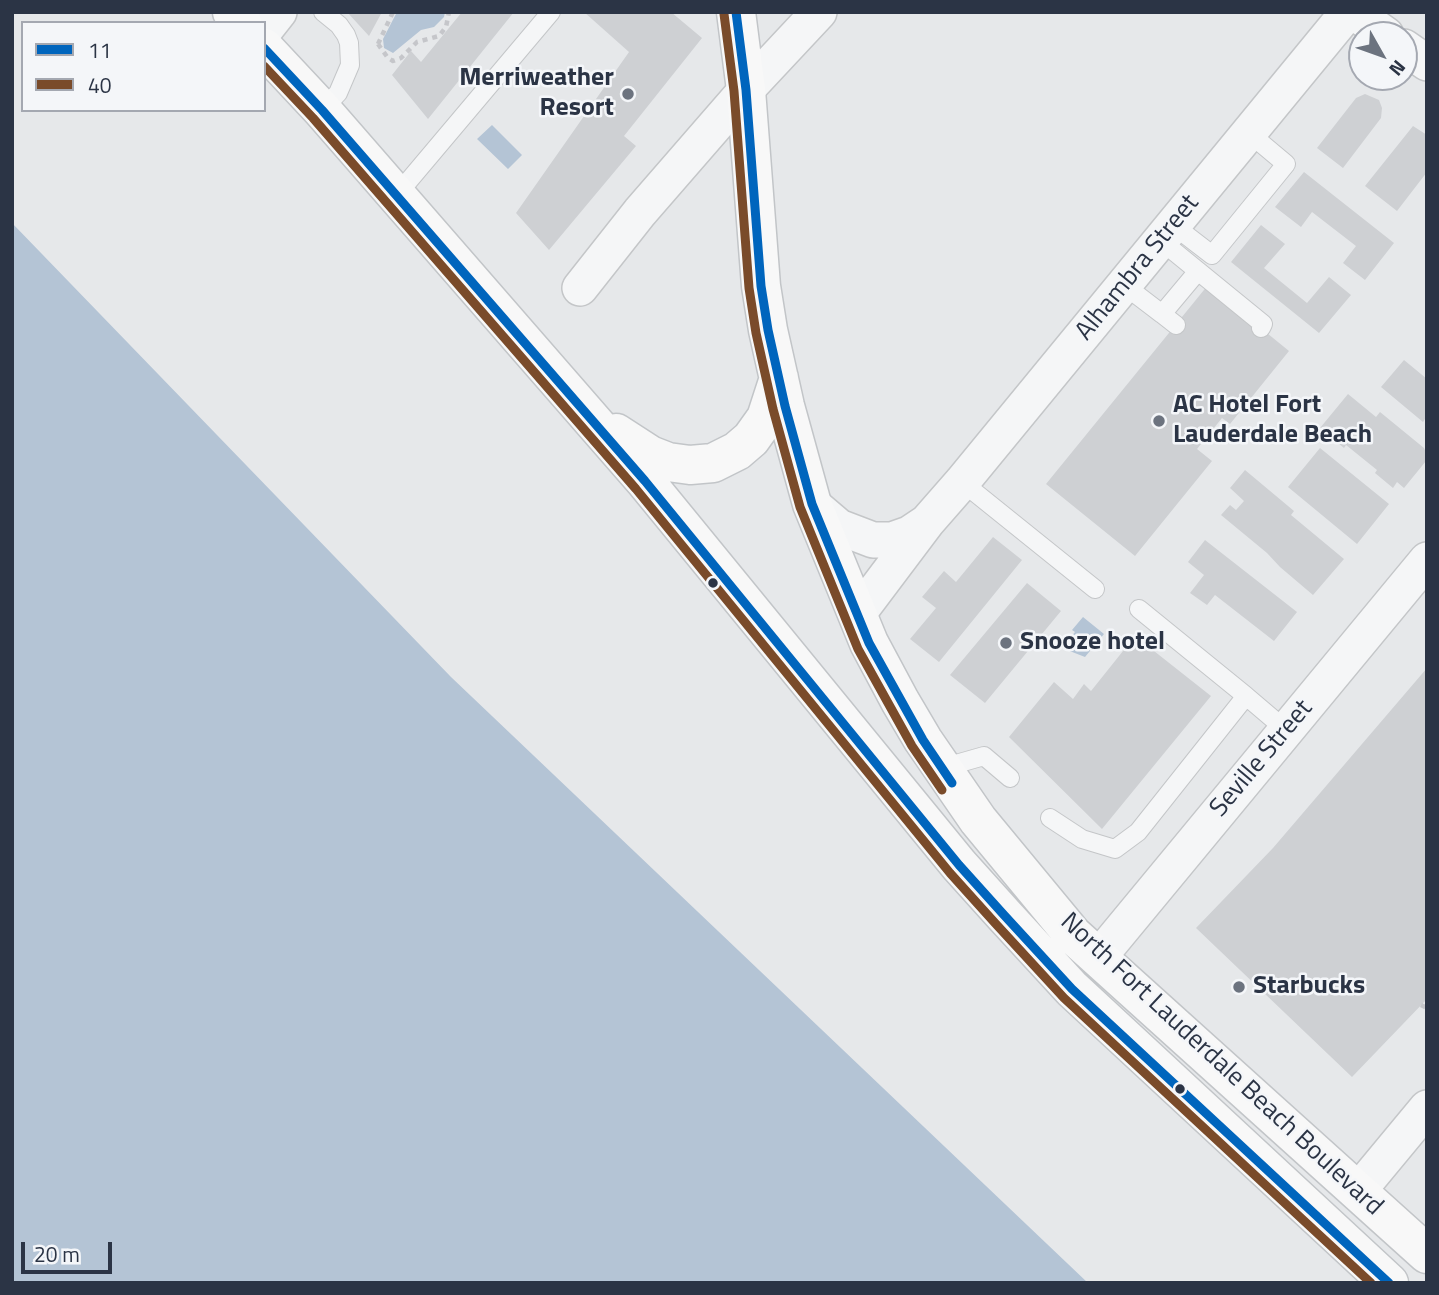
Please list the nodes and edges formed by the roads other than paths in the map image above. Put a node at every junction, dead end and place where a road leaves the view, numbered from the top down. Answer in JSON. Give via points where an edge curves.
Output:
{"nodes":[{"id":1,"x":279,"y":12,"type":"edge"},
{"id":2,"x":323,"y":12,"type":"edge"},
{"id":3,"x":551,"y":12,"type":"edge"},
{"id":4,"x":737,"y":12,"type":"edge"},
{"id":5,"x":819,"y":12,"type":"edge"},
{"id":6,"x":1348,"y":12,"type":"edge"},
{"id":7,"x":266,"y":28,"type":"edge"},
{"id":8,"x":266,"y":50,"type":"edge"},
{"id":9,"x":746,"y":90,"type":"junction"},
{"id":10,"x":321,"y":110,"type":"junction"},
{"id":11,"x":1249,"y":133,"type":"junction"},
{"id":12,"x":396,"y":197,"type":"junction"},
{"id":13,"x":1166,"y":233,"type":"junction"},
{"id":14,"x":1198,"y":271,"type":"junction"},
{"id":15,"x":1124,"y":285,"type":"junction"},
{"id":16,"x":580,"y":288,"type":"dead end"},
{"id":17,"x":1261,"y":328,"type":"dead end"},
{"id":18,"x":779,"y":379,"type":"junction"},
{"id":19,"x":588,"y":415,"type":"junction"},
{"id":20,"x":962,"y":482,"type":"junction"},
{"id":21,"x":812,"y":504,"type":"junction"},
{"id":22,"x":927,"y":522,"type":"junction"},
{"id":23,"x":1427,"y":560,"type":"edge"},
{"id":24,"x":1095,"y":589,"type":"dead end"},
{"id":25,"x":1139,"y":609,"type":"dead end"},
{"id":26,"x":857,"y":615,"type":"junction"},
{"id":27,"x":1246,"y":696,"type":"junction"},
{"id":28,"x":1286,"y":730,"type":"junction"},
{"id":29,"x":942,"y":768,"type":"junction"},
{"id":30,"x":1010,"y":778,"type":"dead end"},
{"id":31,"x":1050,"y":818,"type":"dead end"},
{"id":32,"x":1098,"y":958,"type":"junction"},
{"id":33,"x":1427,"y":1108,"type":"edge"},
{"id":34,"x":1359,"y":1190,"type":"junction"},
{"id":35,"x":1427,"y":1254,"type":"edge"},
{"id":36,"x":1389,"y":1283,"type":"edge"}],
"edges":[{"from":1,"to":7,"type":"street"},
{"from":2,"to":10,"type":"lane","via":[[346,35],[350,65],[338,93]]},
{"from":3,"to":12,"type":"lane"},
{"from":4,"to":9,"type":"main road","name":"North Fort Lauderdale Beach Boulevard"},
{"from":5,"to":9,"type":"street"},
{"from":6,"to":11,"type":"street","name":"Alhambra Street"},
{"from":8,"to":10,"type":"main road","name":"North Fort Lauderdale Beach Boulevard"},
{"from":9,"to":16,"type":"street"},
{"from":9,"to":18,"type":"main road","name":"North Fort Lauderdale Beach Boulevard","via":[[761,286]]},
{"from":10,"to":12,"type":"main road","name":"North Fort Lauderdale Beach Boulevard"},
{"from":11,"to":13,"type":"street","name":"Alhambra Street"},
{"from":11,"to":13,"type":"lane","via":[[1286,164],[1212,255]]},
{"from":12,"to":19,"type":"main road","name":"North Fort Lauderdale Beach Boulevard"},
{"from":13,"to":14,"type":"lane"},
{"from":13,"to":15,"type":"street","name":"Alhambra Street"},
{"from":14,"to":15,"type":"lane","via":[[1169,319]]},
{"from":14,"to":17,"type":"lane","via":[[1263,324]]},
{"from":15,"to":20,"type":"street","name":"Alhambra Street"},
{"from":18,"to":19,"type":"main road","via":[[766,418],[751,439],[713,463],[690,465],[650,455]]},
{"from":18,"to":21,"type":"main road","name":"North Fort Lauderdale Beach Boulevard"},
{"from":19,"to":36,"type":"main road","name":"North Fort Lauderdale Beach Boulevard","via":[[959,865],[1072,989]]},
{"from":20,"to":22,"type":"street","name":"Alhambra Street"},
{"from":20,"to":24,"type":"lane"},
{"from":21,"to":22,"type":"street","name":"Alhambra Street","via":[[839,527],[873,540],[892,540]]},
{"from":21,"to":26,"type":"main road","name":"North Fort Lauderdale Beach Boulevard"},
{"from":22,"to":26,"type":"street","name":"Alhambra Street"},
{"from":23,"to":28,"type":"street","name":"Seville Street"},
{"from":25,"to":27,"type":"lane"},
{"from":26,"to":29,"type":"main road","name":"North Fort Lauderdale Beach Boulevard","via":[[900,701]]},
{"from":27,"to":28,"type":"lane"},
{"from":27,"to":31,"type":"lane","via":[[1138,832],[1115,849],[1082,839]]},
{"from":28,"to":32,"type":"street","name":"Seville Street"},
{"from":29,"to":30,"type":"lane","via":[[984,756]]},
{"from":29,"to":32,"type":"main road","name":"North Fort Lauderdale Beach Boulevard","via":[[986,831],[1073,935]]},
{"from":32,"to":34,"type":"main road","name":"North Fort Lauderdale Beach Boulevard"},
{"from":33,"to":34,"type":"street"},
{"from":34,"to":35,"type":"main road","name":"North Fort Lauderdale Beach Boulevard"}]}
